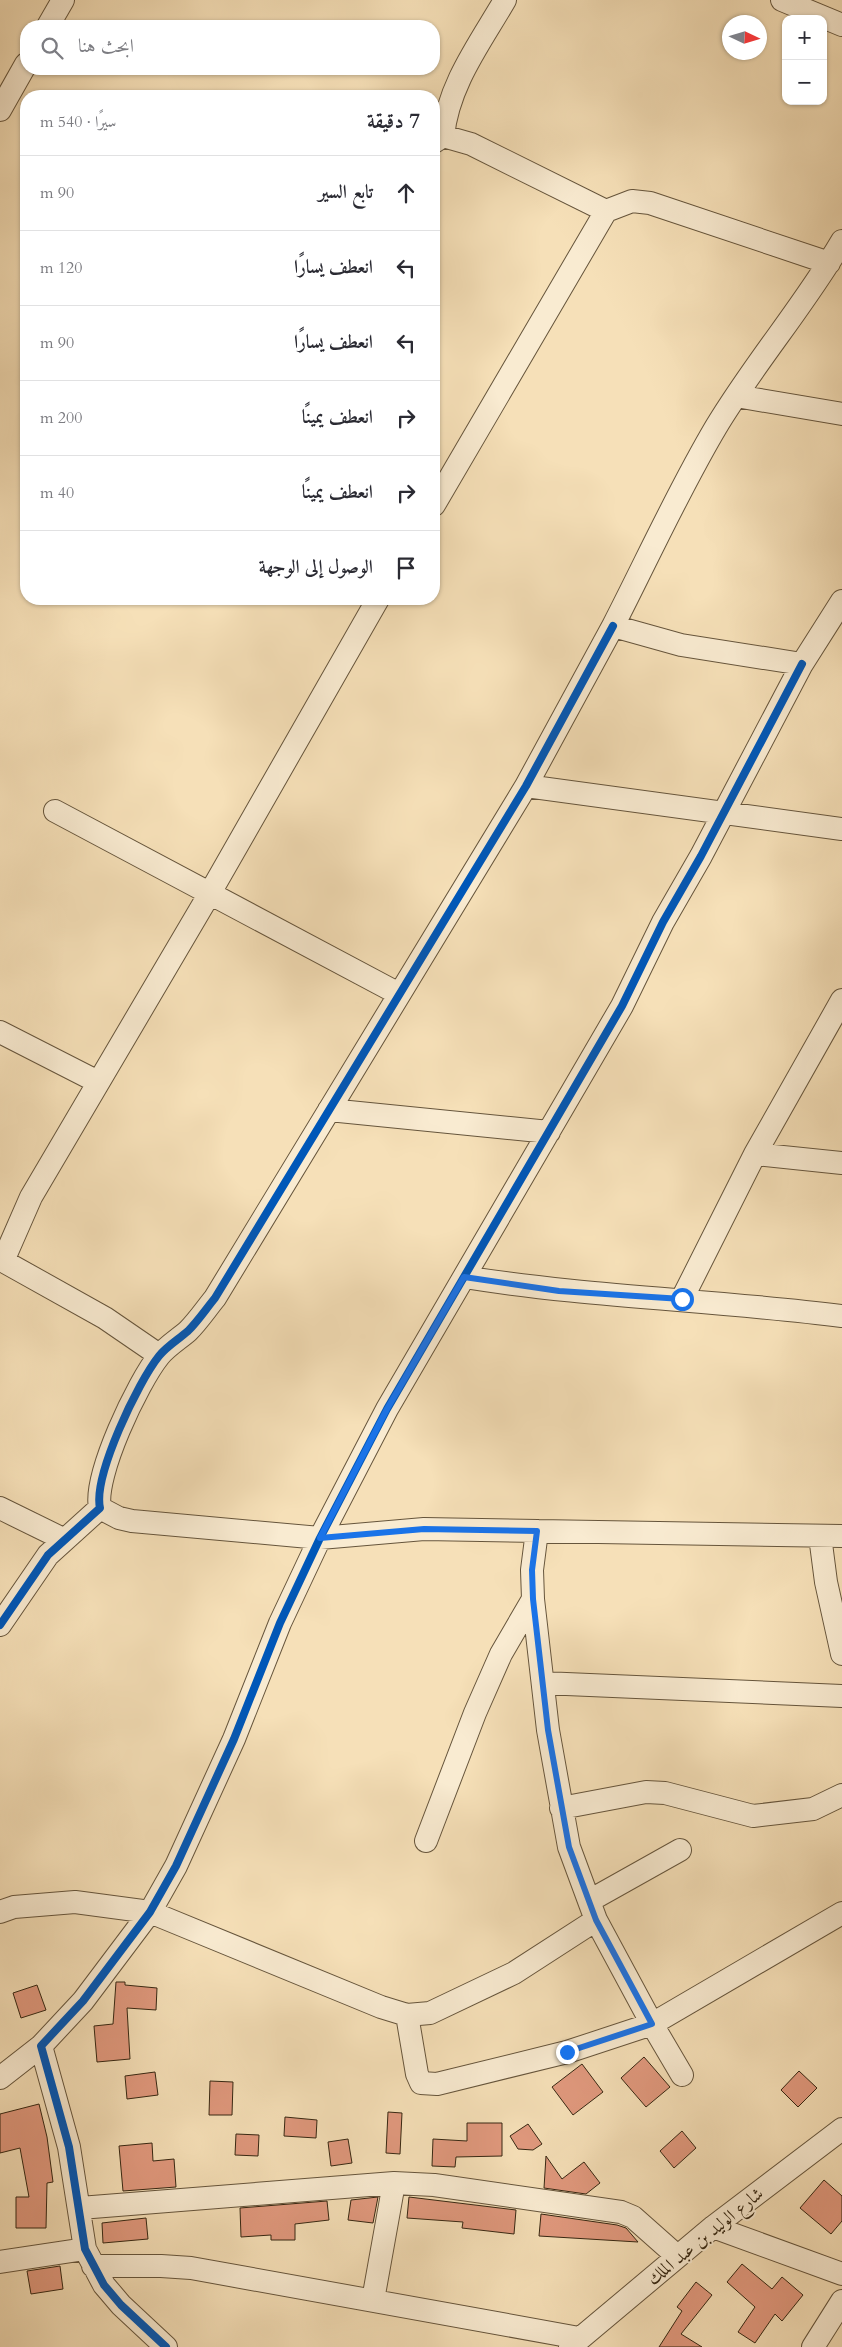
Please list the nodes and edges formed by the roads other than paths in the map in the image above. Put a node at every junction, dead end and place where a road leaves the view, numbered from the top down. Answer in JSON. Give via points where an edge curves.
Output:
{"nodes":[{"id":1,"x":63,"y":0,"type":"edge"},
{"id":2,"x":506,"y":0,"type":"edge"},
{"id":3,"x":782,"y":0,"type":"edge"},
{"id":4,"x":51,"y":20,"type":"edge"},
{"id":5,"x":842,"y":25,"type":"edge"},
{"id":6,"x":20,"y":75,"type":"edge"},
{"id":7,"x":0,"y":110,"type":"edge"},
{"id":8,"x":440,"y":132,"type":"edge"},
{"id":9,"x":440,"y":139,"type":"edge"},
{"id":10,"x":606,"y":212,"type":"junction"},
{"id":11,"x":842,"y":241,"type":"edge"},
{"id":12,"x":829,"y":263,"type":"junction"},
{"id":13,"x":736,"y":396,"type":"junction"},
{"id":14,"x":842,"y":414,"type":"edge"},
{"id":15,"x":440,"y":496,"type":"edge"},
{"id":16,"x":842,"y":601,"type":"edge"},
{"id":17,"x":375,"y":605,"type":"edge"},
{"id":18,"x":613,"y":626,"type":"junction"},
{"id":19,"x":802,"y":664,"type":"junction"},
{"id":20,"x":526,"y":786,"type":"junction"},
{"id":21,"x":55,"y":812,"type":"dead end"},
{"id":22,"x":722,"y":812,"type":"junction"},
{"id":23,"x":842,"y":829,"type":"edge"},
{"id":24,"x":210,"y":892,"type":"junction"},
{"id":25,"x":399,"y":994,"type":"junction"},
{"id":26,"x":842,"y":1000,"type":"edge"},
{"id":27,"x":0,"y":1032,"type":"edge"},
{"id":28,"x":98,"y":1082,"type":"junction"},
{"id":29,"x":328,"y":1110,"type":"junction"},
{"id":30,"x":549,"y":1132,"type":"junction"},
{"id":31,"x":755,"y":1154,"type":"junction"},
{"id":32,"x":842,"y":1163,"type":"edge"},
{"id":33,"x":2,"y":1260,"type":"edge"},
{"id":34,"x":464,"y":1277,"type":"junction"},
{"id":35,"x":682,"y":1299,"type":"junction"},
{"id":36,"x":842,"y":1316,"type":"edge"},
{"id":37,"x":159,"y":1356,"type":"junction"},
{"id":38,"x":0,"y":1508,"type":"edge"},
{"id":39,"x":100,"y":1508,"type":"junction"},
{"id":40,"x":537,"y":1531,"type":"junction"},
{"id":41,"x":831,"y":1536,"type":"edge"},
{"id":42,"x":320,"y":1538,"type":"junction"},
{"id":43,"x":63,"y":1539,"type":"junction"},
{"id":44,"x":533,"y":1599,"type":"junction"},
{"id":45,"x":0,"y":1626,"type":"edge"},
{"id":46,"x":842,"y":1654,"type":"edge"},
{"id":47,"x":543,"y":1683,"type":"junction"},
{"id":48,"x":842,"y":1696,"type":"edge"},
{"id":49,"x":842,"y":1795,"type":"edge"},
{"id":50,"x":560,"y":1808,"type":"junction"},
{"id":51,"x":426,"y":1841,"type":"dead end"},
{"id":52,"x":680,"y":1850,"type":"dead end"},
{"id":53,"x":593,"y":1910,"type":"junction"},
{"id":54,"x":0,"y":1912,"type":"edge"},
{"id":55,"x":150,"y":1912,"type":"junction"},
{"id":56,"x":842,"y":1913,"type":"edge"},
{"id":57,"x":407,"y":2016,"type":"junction"},
{"id":58,"x":652,"y":2024,"type":"junction"},
{"id":59,"x":41,"y":2046,"type":"junction"},
{"id":60,"x":682,"y":2074,"type":"dead end"},
{"id":61,"x":0,"y":2078,"type":"edge"},
{"id":62,"x":842,"y":2129,"type":"edge"},
{"id":63,"x":394,"y":2183,"type":"junction"},
{"id":64,"x":80,"y":2208,"type":"junction"},
{"id":65,"x":713,"y":2227,"type":"junction"},
{"id":66,"x":677,"y":2256,"type":"junction"},
{"id":67,"x":89,"y":2257,"type":"junction"},
{"id":68,"x":0,"y":2262,"type":"edge"},
{"id":69,"x":842,"y":2274,"type":"edge"},
{"id":70,"x":373,"y":2300,"type":"junction"},
{"id":71,"x":842,"y":2301,"type":"edge"},
{"id":72,"x":574,"y":2343,"type":"edge"},
{"id":73,"x":166,"y":2347,"type":"edge"},
{"id":74,"x":813,"y":2347,"type":"edge"}],
"edges":[{"from":1,"to":4,"type":"street"},
{"from":2,"to":8,"type":"street","via":[[453,93]]},
{"from":3,"to":5,"type":"street"},
{"from":6,"to":7,"type":"street"},
{"from":9,"to":10,"type":"street","via":[[471,144]]},
{"from":10,"to":12,"type":"street","via":[[632,201],[650,203]]},
{"from":10,"to":15,"type":"street"},
{"from":11,"to":12,"type":"street"},
{"from":12,"to":13,"type":"street"},
{"from":13,"to":14,"type":"street"},
{"from":13,"to":18,"type":"street","via":[[684,485]]},
{"from":16,"to":19,"type":"street"},
{"from":17,"to":24,"type":"street"},
{"from":18,"to":19,"type":"street","via":[[681,645]]},
{"from":18,"to":20,"type":"street"},
{"from":19,"to":22,"type":"street"},
{"from":20,"to":22,"type":"street"},
{"from":20,"to":25,"type":"street"},
{"from":21,"to":24,"type":"street"},
{"from":22,"to":23,"type":"street"},
{"from":22,"to":30,"type":"street","via":[[622,1006]]},
{"from":24,"to":25,"type":"street"},
{"from":24,"to":28,"type":"street"},
{"from":25,"to":29,"type":"street"},
{"from":26,"to":31,"type":"street"},
{"from":27,"to":28,"type":"street"},
{"from":28,"to":33,"type":"street","via":[[31,1197]]},
{"from":29,"to":30,"type":"street"},
{"from":29,"to":37,"type":"street","via":[[214,1298],[189,1330]]},
{"from":30,"to":34,"type":"street"},
{"from":31,"to":32,"type":"street"},
{"from":31,"to":35,"type":"street"},
{"from":33,"to":37,"type":"street","via":[[105,1318]]},
{"from":34,"to":35,"type":"street","via":[[559,1291]]},
{"from":34,"to":42,"type":"street","via":[[387,1409]]},
{"from":35,"to":36,"type":"street"},
{"from":37,"to":39,"type":"street","via":[[142,1381],[106,1466],[99,1488]]},
{"from":38,"to":43,"type":"street"},
{"from":39,"to":42,"type":"street","via":[[132,1521]]},
{"from":39,"to":43,"type":"street"},
{"from":40,"to":41,"type":"street"},
{"from":40,"to":42,"type":"street","via":[[424,1529]]},
{"from":40,"to":44,"type":"street","via":[[532,1570]]},
{"from":41,"to":46,"type":"street","via":[[826,1582]]},
{"from":42,"to":55,"type":"street","via":[[280,1623],[214,1786]]},
{"from":43,"to":45,"type":"street","via":[[48,1555]]},
{"from":44,"to":47,"type":"street"},
{"from":44,"to":51,"type":"street","via":[[501,1654],[474,1713]]},
{"from":47,"to":48,"type":"street"},
{"from":47,"to":50,"type":"street"},
{"from":49,"to":50,"type":"street","via":[[813,1809],[753,1816],[655,1792],[627,1794]]},
{"from":50,"to":53,"type":"street","via":[[569,1847]]},
{"from":52,"to":53,"type":"street"},
{"from":53,"to":57,"type":"street","via":[[555,1948],[477,1993],[430,2013]]},
{"from":53,"to":58,"type":"street"},
{"from":54,"to":55,"type":"street","via":[[14,1907],[68,1902]]},
{"from":55,"to":57,"type":"street"},
{"from":55,"to":59,"type":"street","via":[[83,2001]]},
{"from":56,"to":58,"type":"street"},
{"from":57,"to":58,"type":"street","via":[[417,2074],[421,2082],[428,2085],[523,2065]]},
{"from":58,"to":60,"type":"street"},
{"from":59,"to":61,"type":"street"},
{"from":59,"to":64,"type":"street","via":[[69,2147]]},
{"from":62,"to":65,"type":"street","name":"شارع الوليد بن عبد الملك"},
{"from":63,"to":64,"type":"street"},
{"from":63,"to":66,"type":"street","via":[[444,2186],[621,2212],[633,2217]]},
{"from":63,"to":70,"type":"street"},
{"from":64,"to":67,"type":"street"},
{"from":65,"to":66,"type":"street","name":"شارع الوليد بن عبد الملك"},
{"from":65,"to":69,"type":"street"},
{"from":66,"to":72,"type":"street","name":"شارع الوليد بن عبد الملك"},
{"from":67,"to":68,"type":"street"},
{"from":67,"to":70,"type":"street","via":[[191,2268]]},
{"from":67,"to":73,"type":"street","via":[[121,2305]]},
{"from":70,"to":72,"type":"street"},
{"from":71,"to":74,"type":"street"}]}
